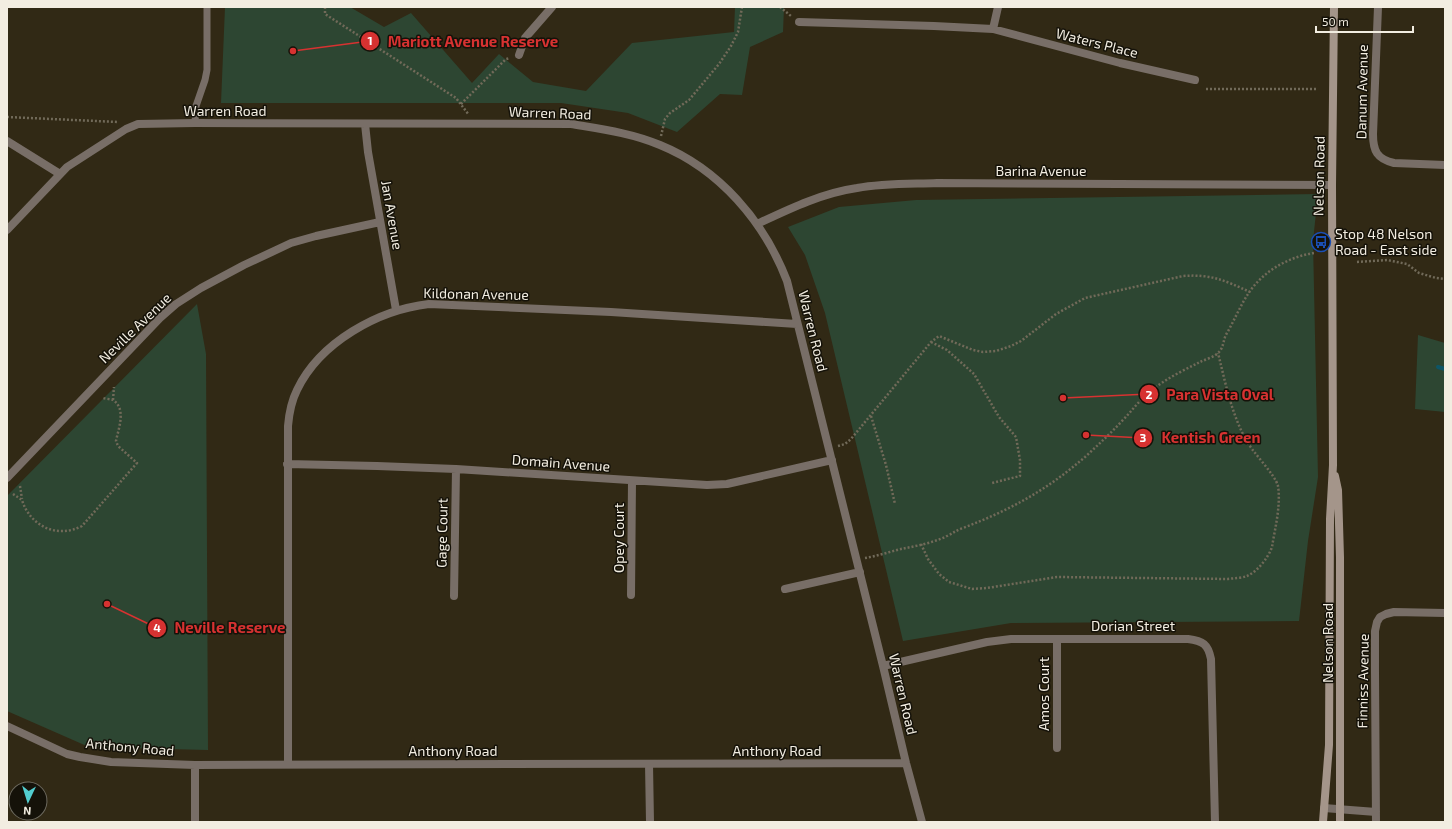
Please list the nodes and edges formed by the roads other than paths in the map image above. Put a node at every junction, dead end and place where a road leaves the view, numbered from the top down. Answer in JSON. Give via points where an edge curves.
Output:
{"nodes":[{"id":1,"x":207,"y":7,"type":"edge"},
{"id":2,"x":552,"y":7,"type":"edge"},
{"id":3,"x":998,"y":7,"type":"edge"},
{"id":4,"x":1334,"y":7,"type":"edge"},
{"id":5,"x":1378,"y":7,"type":"edge"},
{"id":6,"x":800,"y":22,"type":"road end"},
{"id":7,"x":993,"y":30,"type":"junction"},
{"id":8,"x":519,"y":55,"type":"road end"},
{"id":9,"x":1195,"y":80,"type":"dead end"},
{"id":10,"x":195,"y":123,"type":"junction"},
{"id":11,"x":366,"y":124,"type":"junction"},
{"id":12,"x":7,"y":141,"type":"edge"},
{"id":13,"x":1445,"y":165,"type":"edge"},
{"id":14,"x":60,"y":174,"type":"junction"},
{"id":15,"x":1332,"y":185,"type":"junction"},
{"id":16,"x":380,"y":222,"type":"junction"},
{"id":17,"x":757,"y":224,"type":"junction"},
{"id":18,"x":7,"y":230,"type":"edge"},
{"id":19,"x":396,"y":310,"type":"junction"},
{"id":20,"x":797,"y":324,"type":"junction"},
{"id":21,"x":832,"y":460,"type":"junction"},
{"id":22,"x":287,"y":464,"type":"junction"},
{"id":23,"x":1333,"y":465,"type":"junction"},
{"id":24,"x":456,"y":469,"type":"junction"},
{"id":25,"x":7,"y":478,"type":"edge"},
{"id":26,"x":632,"y":481,"type":"junction"},
{"id":27,"x":860,"y":572,"type":"junction"},
{"id":28,"x":785,"y":589,"type":"dead end"},
{"id":29,"x":454,"y":596,"type":"dead end"},
{"id":30,"x":632,"y":596,"type":"dead end"},
{"id":31,"x":1445,"y":613,"type":"edge"},
{"id":32,"x":1057,"y":639,"type":"junction"},
{"id":33,"x":883,"y":666,"type":"junction"},
{"id":34,"x":7,"y":726,"type":"edge"},
{"id":35,"x":1057,"y":748,"type":"dead end"},
{"id":36,"x":906,"y":763,"type":"junction"},
{"id":37,"x":288,"y":764,"type":"junction"},
{"id":38,"x":649,"y":764,"type":"junction"},
{"id":39,"x":195,"y":765,"type":"junction"},
{"id":40,"x":1324,"y":808,"type":"junction"},
{"id":41,"x":1340,"y":810,"type":"junction"},
{"id":42,"x":1376,"y":812,"type":"junction"},
{"id":43,"x":195,"y":822,"type":"edge"},
{"id":44,"x":650,"y":822,"type":"edge"},
{"id":45,"x":922,"y":822,"type":"edge"},
{"id":46,"x":1215,"y":822,"type":"edge"},
{"id":47,"x":1323,"y":822,"type":"edge"},
{"id":48,"x":1340,"y":822,"type":"edge"},
{"id":49,"x":1376,"y":822,"type":"edge"}],
"edges":[{"from":1,"to":10,"type":"lane","via":[[207,70],[197,102]]},
{"from":2,"to":8,"type":"street","via":[[525,38]]},
{"from":3,"to":7,"type":"street"},
{"from":4,"to":15,"type":"main road","name":"Nelson Road"},
{"from":5,"to":13,"type":"street","name":"Danum Avenue","via":[[1373,134],[1377,153],[1386,161],[1394,163]]},
{"from":6,"to":7,"type":"street","name":"Waters Place"},
{"from":7,"to":9,"type":"street","name":"Waters Place"},
{"from":10,"to":11,"type":"street","name":"Warren Road"},
{"from":10,"to":14,"type":"street","name":"Warren Road","via":[[138,124],[116,135]]},
{"from":11,"to":16,"type":"street","name":"Jan Avenue","via":[[366,145]]},
{"from":11,"to":17,"type":"street","name":"Warren Road","via":[[571,124],[613,131],[659,144],[688,159],[731,192]]},
{"from":12,"to":14,"type":"street"},
{"from":14,"to":18,"type":"street","name":"Warren Road"},
{"from":15,"to":17,"type":"street","name":"Barina Avenue","via":[[887,184],[832,194],[784,211]]},
{"from":15,"to":23,"type":"main road","name":"Nelson Road"},
{"from":16,"to":19,"type":"street","name":"Jan Avenue"},
{"from":16,"to":25,"type":"street","name":"Neville Avenue","via":[[291,243],[189,295],[160,318]]},
{"from":17,"to":20,"type":"street","name":"Warren Road","via":[[787,281]]},
{"from":19,"to":20,"type":"street","name":"Kildonan Avenue","via":[[430,304]]},
{"from":19,"to":22,"type":"street","name":"Kildonan Avenue","via":[[372,320],[345,337],[316,362],[303,379],[289,415]]},
{"from":20,"to":21,"type":"street","name":"Warren Road"},
{"from":21,"to":26,"type":"street","name":"Domain Avenue","via":[[717,485]]},
{"from":21,"to":27,"type":"street","name":"Warren Road"},
{"from":22,"to":24,"type":"street","name":"Domain Avenue"},
{"from":22,"to":37,"type":"street","name":"Kildonan Avenue"},
{"from":23,"to":40,"type":"main road","name":"Nelson Road","via":[[1330,519],[1329,745]]},
{"from":23,"to":41,"type":"main road","name":"Nelson Road","via":[[1338,490],[1340,530]]},
{"from":24,"to":26,"type":"street","name":"Domain Avenue"},
{"from":24,"to":29,"type":"street","name":"Gage Court"},
{"from":26,"to":30,"type":"street","name":"Opey Court"},
{"from":27,"to":28,"type":"street"},
{"from":27,"to":33,"type":"street","name":"Warren Road"},
{"from":31,"to":42,"type":"street","name":"Finniss Avenue","via":[[1394,612],[1380,617],[1377,622]]},
{"from":32,"to":33,"type":"street","name":"Dorian Street","via":[[987,642]]},
{"from":32,"to":35,"type":"street","name":"Amos Court"},
{"from":32,"to":46,"type":"street","name":"Dorian Street","via":[[1188,639],[1197,640],[1207,647],[1211,659]]},
{"from":33,"to":36,"type":"street","name":"Warren Road"},
{"from":34,"to":39,"type":"street","name":"Anthony Road","via":[[67,754],[80,757],[118,762]]},
{"from":36,"to":38,"type":"street","name":"Anthony Road"},
{"from":36,"to":45,"type":"street","name":"Warren Road"},
{"from":37,"to":38,"type":"street","name":"Anthony Road"},
{"from":37,"to":39,"type":"street","name":"Anthony Road"},
{"from":38,"to":44,"type":"street"},
{"from":39,"to":43,"type":"street"},
{"from":40,"to":41,"type":"street"},
{"from":40,"to":47,"type":"main road","name":"Nelson Road"},
{"from":41,"to":42,"type":"street"},
{"from":41,"to":48,"type":"main road","name":"Nelson Road"},
{"from":42,"to":49,"type":"street","name":"Finniss Avenue"}]}
